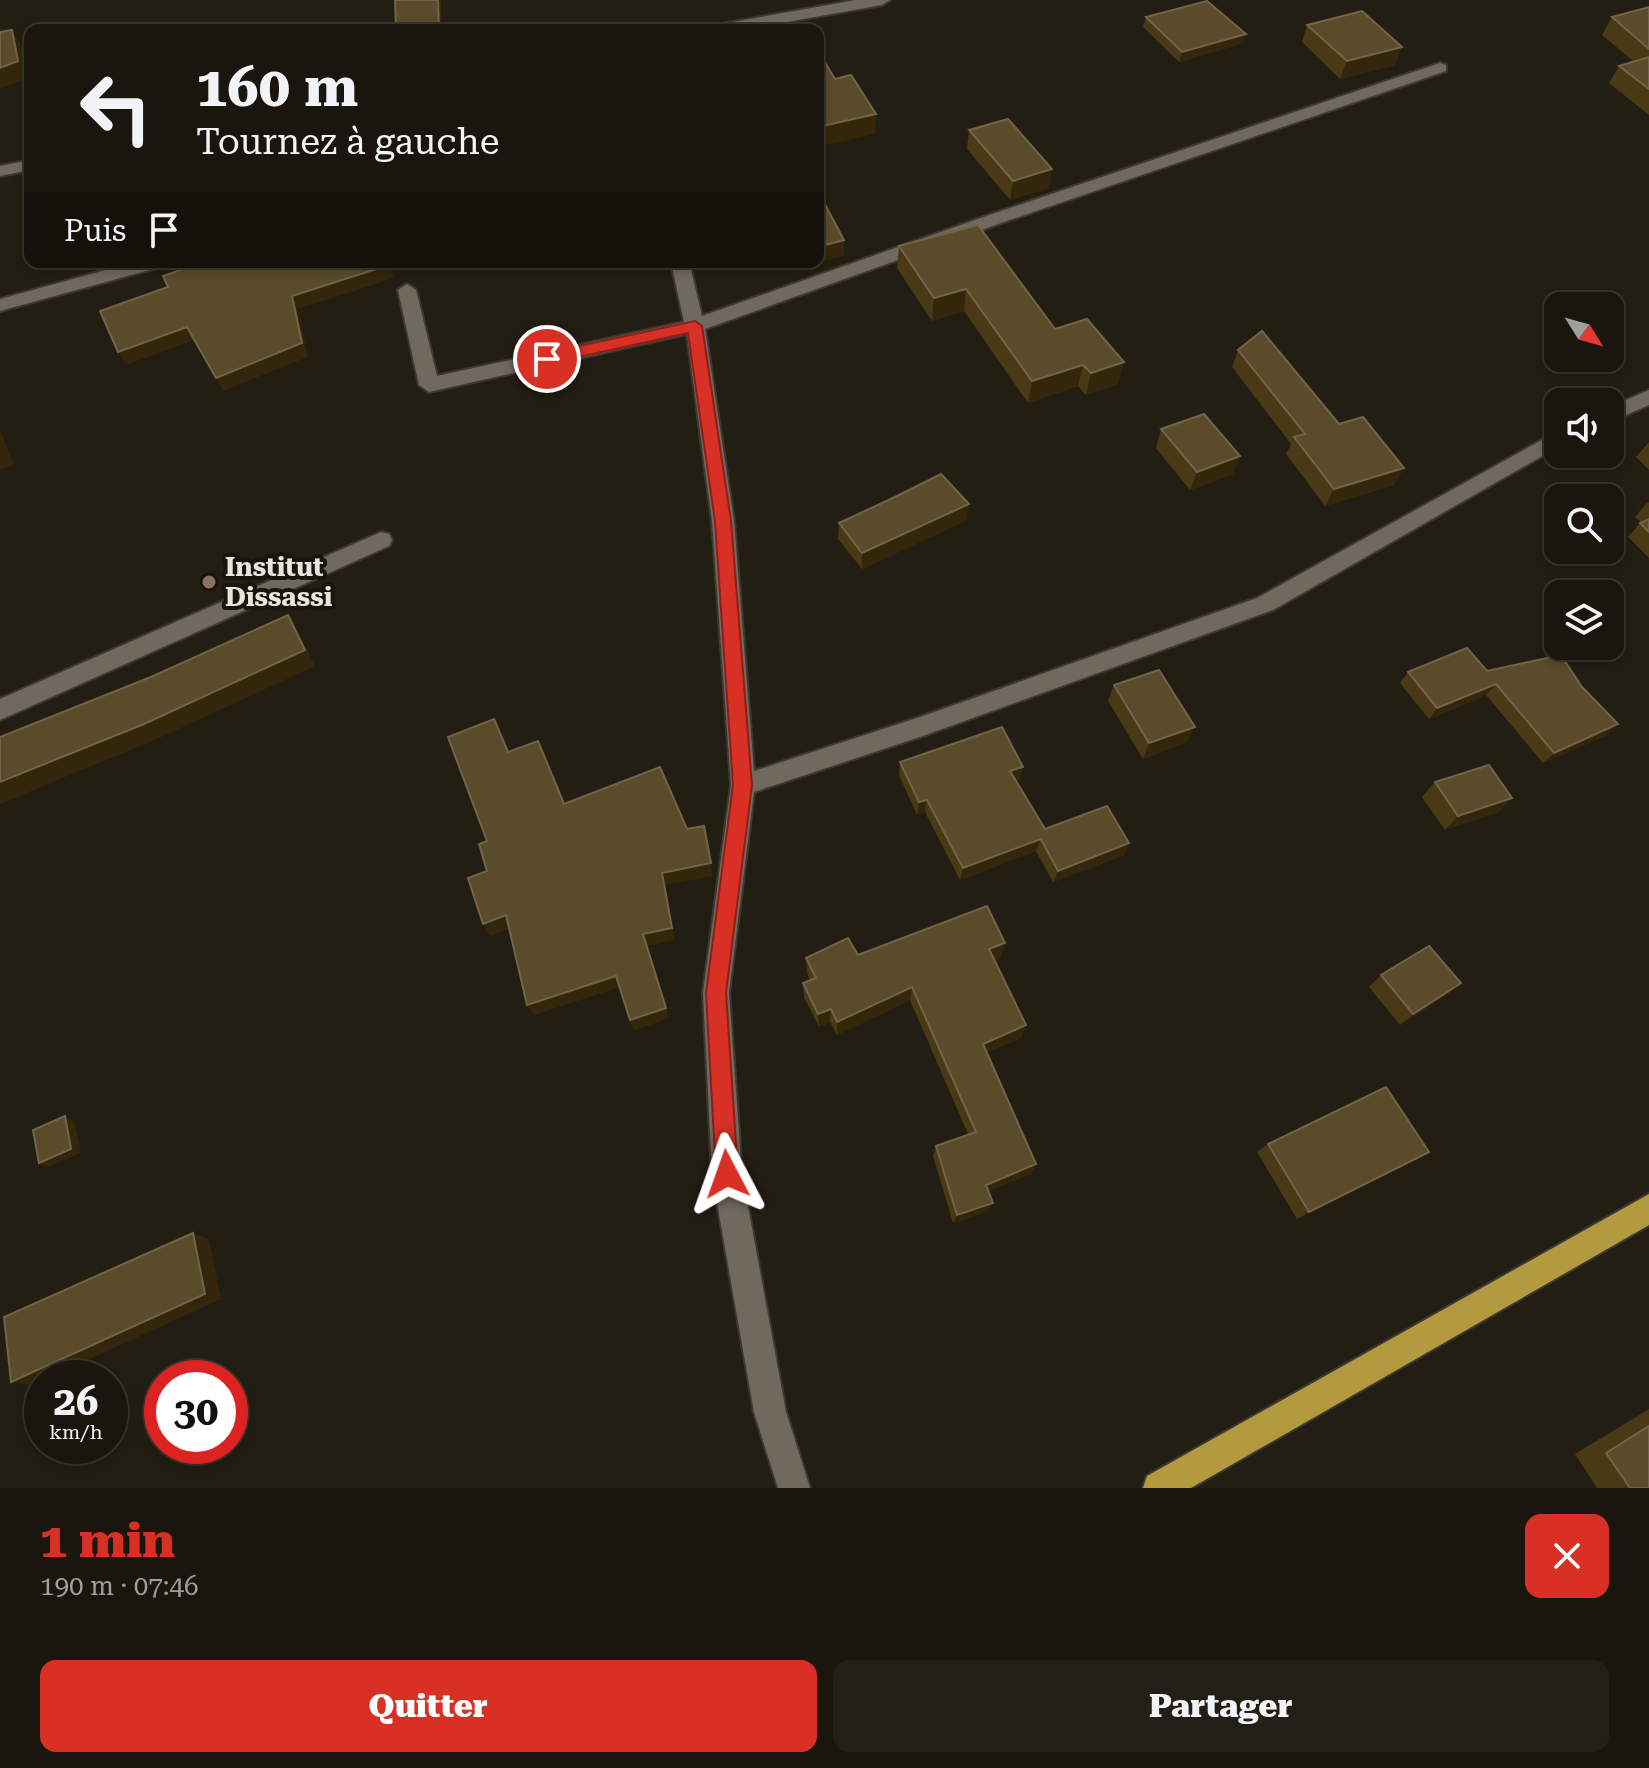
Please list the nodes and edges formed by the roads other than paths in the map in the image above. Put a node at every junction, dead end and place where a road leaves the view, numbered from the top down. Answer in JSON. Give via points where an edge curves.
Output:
{"nodes":[{"id":1,"x":882,"y":0,"type":"edge"},
{"id":2,"x":749,"y":24,"type":"edge"},
{"id":3,"x":1440,"y":68,"type":"dead end"},
{"id":4,"x":24,"y":166,"type":"edge"},
{"id":5,"x":0,"y":171,"type":"edge"},
{"id":6,"x":135,"y":268,"type":"edge"},
{"id":7,"x":681,"y":268,"type":"edge"},
{"id":8,"x":407,"y":290,"type":"dead end"},
{"id":9,"x":0,"y":305,"type":"edge"},
{"id":10,"x":695,"y":326,"type":"junction"},
{"id":11,"x":1649,"y":397,"type":"edge"},
{"id":12,"x":1624,"y":409,"type":"edge"},
{"id":13,"x":1544,"y":446,"type":"edge"},
{"id":14,"x":381,"y":540,"type":"dead end"},
{"id":15,"x":0,"y":710,"type":"edge"},
{"id":16,"x":743,"y":785,"type":"junction"},
{"id":17,"x":1649,"y":1209,"type":"edge"},
{"id":18,"x":794,"y":1488,"type":"edge"},
{"id":19,"x":1159,"y":1488,"type":"edge"}],
"edges":[{"from":1,"to":2,"type":"street"},
{"from":3,"to":10,"type":"street"},
{"from":4,"to":5,"type":"street"},
{"from":6,"to":9,"type":"street"},
{"from":7,"to":10,"type":"street"},
{"from":8,"to":10,"type":"street","via":[[429,385]]},
{"from":10,"to":16,"type":"street","via":[[723,521]]},
{"from":11,"to":12,"type":"street"},
{"from":13,"to":16,"type":"street","via":[[1265,604]]},
{"from":14,"to":15,"type":"street"},
{"from":16,"to":18,"type":"street","via":[[716,993],[727,1174],[770,1412]]},
{"from":17,"to":19,"type":"highway"}]}
